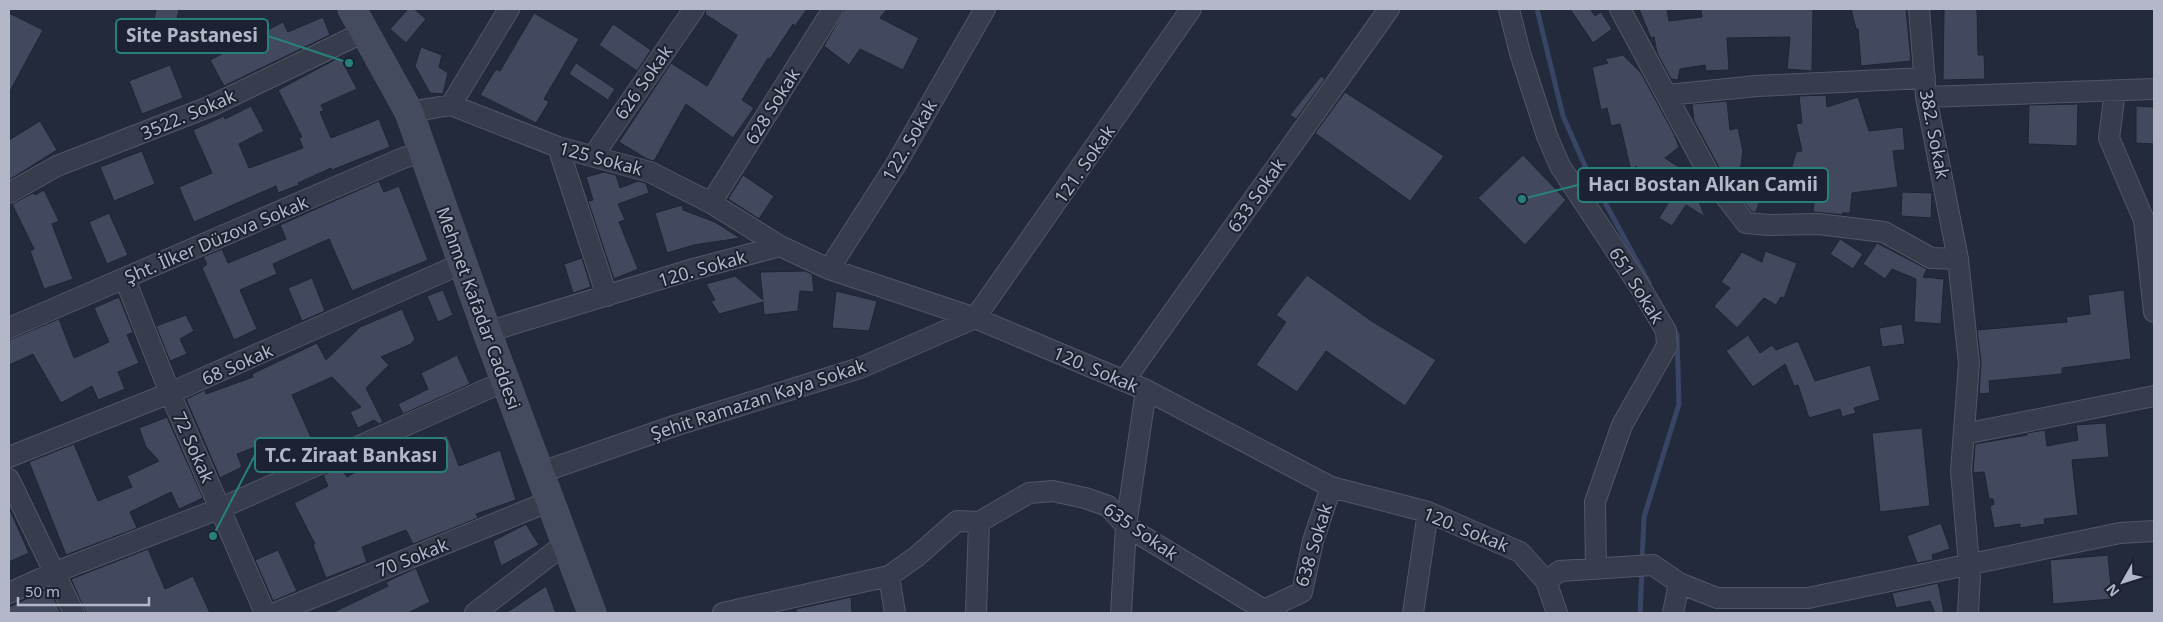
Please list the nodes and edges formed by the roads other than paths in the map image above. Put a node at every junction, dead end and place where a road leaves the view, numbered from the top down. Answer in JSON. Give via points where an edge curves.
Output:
{"nodes":[{"id":1,"x":509,"y":9,"type":"edge"},
{"id":2,"x":694,"y":9,"type":"edge"},
{"id":3,"x":833,"y":9,"type":"edge"},
{"id":4,"x":985,"y":9,"type":"edge"},
{"id":5,"x":1191,"y":9,"type":"edge"},
{"id":6,"x":1389,"y":9,"type":"edge"},
{"id":7,"x":1509,"y":9,"type":"edge"},
{"id":8,"x":1620,"y":9,"type":"edge"},
{"id":9,"x":1918,"y":9,"type":"edge"},
{"id":10,"x":356,"y":15,"type":"edge"},
{"id":11,"x":1925,"y":88,"type":"junction"},
{"id":12,"x":2154,"y":89,"type":"edge"},
{"id":13,"x":2115,"y":90,"type":"junction"},
{"id":14,"x":1668,"y":95,"type":"junction"},
{"id":15,"x":451,"y":105,"type":"junction"},
{"id":16,"x":409,"y":112,"type":"junction"},
{"id":17,"x":558,"y":147,"type":"junction"},
{"id":18,"x":424,"y":152,"type":"junction"},
{"id":19,"x":592,"y":156,"type":"junction"},
{"id":20,"x":9,"y":193,"type":"edge"},
{"id":21,"x":711,"y":203,"type":"junction"},
{"id":22,"x":2149,"y":220,"type":"edge"},
{"id":23,"x":780,"y":246,"type":"junction"},
{"id":24,"x":1958,"y":259,"type":"junction"},
{"id":25,"x":462,"y":264,"type":"junction"},
{"id":26,"x":829,"y":269,"type":"junction"},
{"id":27,"x":125,"y":279,"type":"junction"},
{"id":28,"x":607,"y":296,"type":"junction"},
{"id":29,"x":2154,"y":312,"type":"edge"},
{"id":30,"x":975,"y":318,"type":"junction"},
{"id":31,"x":9,"y":328,"type":"edge"},
{"id":32,"x":487,"y":332,"type":"junction"},
{"id":33,"x":506,"y":381,"type":"junction"},
{"id":34,"x":1124,"y":381,"type":"junction"},
{"id":35,"x":1146,"y":390,"type":"junction"},
{"id":36,"x":170,"y":394,"type":"junction"},
{"id":37,"x":2154,"y":396,"type":"edge"},
{"id":38,"x":1964,"y":434,"type":"junction"},
{"id":39,"x":9,"y":457,"type":"edge"},
{"id":40,"x":539,"y":472,"type":"junction"},
{"id":41,"x":9,"y":479,"type":"edge"},
{"id":42,"x":1331,"y":487,"type":"junction"},
{"id":43,"x":550,"y":501,"type":"junction"},
{"id":44,"x":221,"y":508,"type":"junction"},
{"id":45,"x":1428,"y":512,"type":"junction"},
{"id":46,"x":978,"y":522,"type":"junction"},
{"id":47,"x":1126,"y":526,"type":"junction"},
{"id":48,"x":2154,"y":530,"type":"edge"},
{"id":49,"x":566,"y":543,"type":"junction"},
{"id":50,"x":1969,"y":564,"type":"junction"},
{"id":51,"x":1596,"y":568,"type":"junction"},
{"id":52,"x":53,"y":573,"type":"junction"},
{"id":53,"x":889,"y":576,"type":"junction"},
{"id":54,"x":1546,"y":581,"type":"junction"},
{"id":55,"x":1679,"y":583,"type":"junction"},
{"id":56,"x":9,"y":593,"type":"edge"},
{"id":57,"x":1268,"y":612,"type":"edge"},
{"id":58,"x":74,"y":613,"type":"edge"},
{"id":59,"x":265,"y":613,"type":"edge"},
{"id":60,"x":275,"y":613,"type":"edge"},
{"id":61,"x":475,"y":613,"type":"edge"},
{"id":62,"x":592,"y":613,"type":"edge"},
{"id":63,"x":723,"y":613,"type":"edge"},
{"id":64,"x":895,"y":613,"type":"edge"},
{"id":65,"x":976,"y":613,"type":"edge"},
{"id":66,"x":1121,"y":613,"type":"edge"},
{"id":67,"x":1413,"y":613,"type":"edge"},
{"id":68,"x":1557,"y":613,"type":"edge"},
{"id":69,"x":1673,"y":613,"type":"edge"},
{"id":70,"x":1968,"y":613,"type":"edge"}],
"edges":[{"from":1,"to":15,"type":"street"},
{"from":2,"to":19,"type":"street","name":"626 Sokak"},
{"from":3,"to":21,"type":"street","name":"628 Sokak"},
{"from":4,"to":26,"type":"street","name":"122. Sokak","via":[[895,166]]},
{"from":5,"to":30,"type":"street","name":"121. Sokak"},
{"from":6,"to":34,"type":"street","name":"633 Sokak"},
{"from":7,"to":51,"type":"street","name":"651 Sokak","via":[[1520,53],[1560,166],[1666,331],[1667,346],[1622,425],[1595,502]]},
{"from":8,"to":14,"type":"street"},
{"from":9,"to":11,"type":"street","name":"382. Sokak"},
{"from":10,"to":16,"type":"main road","name":"Mehmet Kafadar Caddesi"},
{"from":10,"to":20,"type":"street","name":"3522. Sokak","via":[[211,106],[57,166]]},
{"from":11,"to":13,"type":"street"},
{"from":11,"to":14,"type":"street","via":[[1756,86]]},
{"from":11,"to":24,"type":"street","name":"382. Sokak"},
{"from":12,"to":13,"type":"street"},
{"from":13,"to":22,"type":"street","via":[[2109,138]]},
{"from":14,"to":24,"type":"street","via":[[1712,178],[1746,222],[1818,224],[1884,232],[1932,258]]},
{"from":15,"to":16,"type":"street"},
{"from":15,"to":17,"type":"street","name":"125 Sokak"},
{"from":16,"to":18,"type":"main road","name":"Mehmet Kafadar Caddesi"},
{"from":17,"to":19,"type":"street","name":"125 Sokak"},
{"from":17,"to":28,"type":"street"},
{"from":18,"to":25,"type":"main road","name":"Mehmet Kafadar Caddesi"},
{"from":18,"to":27,"type":"street","name":"Şht. İlker Düzova Sokak","via":[[403,158]]},
{"from":19,"to":21,"type":"street","name":"125 Sokak","via":[[650,172]]},
{"from":21,"to":23,"type":"street","name":"125 Sokak"},
{"from":22,"to":29,"type":"street"},
{"from":23,"to":26,"type":"street","name":"120. Sokak"},
{"from":23,"to":28,"type":"street","name":"120. Sokak"},
{"from":24,"to":38,"type":"street","name":"382. Sokak","via":[[1969,363]]},
{"from":25,"to":32,"type":"main road","name":"Mehmet Kafadar Caddesi"},
{"from":25,"to":36,"type":"street","name":"68 Sokak"},
{"from":26,"to":30,"type":"street","name":"120. Sokak"},
{"from":27,"to":31,"type":"street","name":"Şht. İlker Düzova Sokak"},
{"from":27,"to":36,"type":"street","name":"72 Sokak"},
{"from":28,"to":32,"type":"street","name":"120. Sokak"},
{"from":30,"to":34,"type":"street","name":"120. Sokak"},
{"from":30,"to":40,"type":"street","name":"Şehit Ramazan Kaya Sokak","via":[[860,368]]},
{"from":32,"to":33,"type":"main road","name":"Mehmet Kafadar Caddesi"},
{"from":33,"to":40,"type":"main road","name":"Mehmet Kafadar Caddesi"},
{"from":33,"to":44,"type":"street"},
{"from":34,"to":35,"type":"street","name":"120. Sokak"},
{"from":35,"to":42,"type":"street","name":"120. Sokak"},
{"from":35,"to":47,"type":"street"},
{"from":36,"to":39,"type":"street","name":"68 Sokak"},
{"from":36,"to":44,"type":"street","name":"72 Sokak"},
{"from":37,"to":38,"type":"street"},
{"from":38,"to":50,"type":"street","name":"382. Sokak","via":[[1961,471]]},
{"from":40,"to":43,"type":"main road","name":"Mehmet Kafadar Caddesi"},
{"from":41,"to":52,"type":"street"},
{"from":42,"to":45,"type":"street","name":"120. Sokak"},
{"from":42,"to":57,"type":"street","name":"638 Sokak","via":[[1313,541],[1302,592]]},
{"from":43,"to":49,"type":"main road","name":"Mehmet Kafadar Caddesi"},
{"from":43,"to":60,"type":"street","name":"70 Sokak"},
{"from":44,"to":52,"type":"street"},
{"from":44,"to":59,"type":"street","name":"72 Sokak"},
{"from":45,"to":54,"type":"street","name":"120. Sokak","via":[[1520,552]]},
{"from":45,"to":67,"type":"street"},
{"from":46,"to":47,"type":"street","name":"635 Sokak","via":[[1029,494],[1053,491],[1108,506]]},
{"from":46,"to":53,"type":"street","name":"635 Sokak","via":[[957,521]]},
{"from":46,"to":65,"type":"street"},
{"from":47,"to":57,"type":"street","name":"635 Sokak"},
{"from":47,"to":66,"type":"street"},
{"from":48,"to":50,"type":"street","via":[[2120,532]]},
{"from":49,"to":61,"type":"street"},
{"from":49,"to":62,"type":"main road","name":"Mehmet Kafadar Caddesi"},
{"from":50,"to":55,"type":"street","via":[[1808,598],[1717,598]]},
{"from":50,"to":70,"type":"street","name":"382. Sokak"},
{"from":51,"to":54,"type":"street","via":[[1560,571]]},
{"from":51,"to":55,"type":"street","via":[[1653,565]]},
{"from":52,"to":56,"type":"street"},
{"from":52,"to":58,"type":"street"},
{"from":53,"to":63,"type":"street","name":"635 Sokak"},
{"from":53,"to":64,"type":"street"},
{"from":54,"to":68,"type":"street"},
{"from":55,"to":69,"type":"street"}]}
